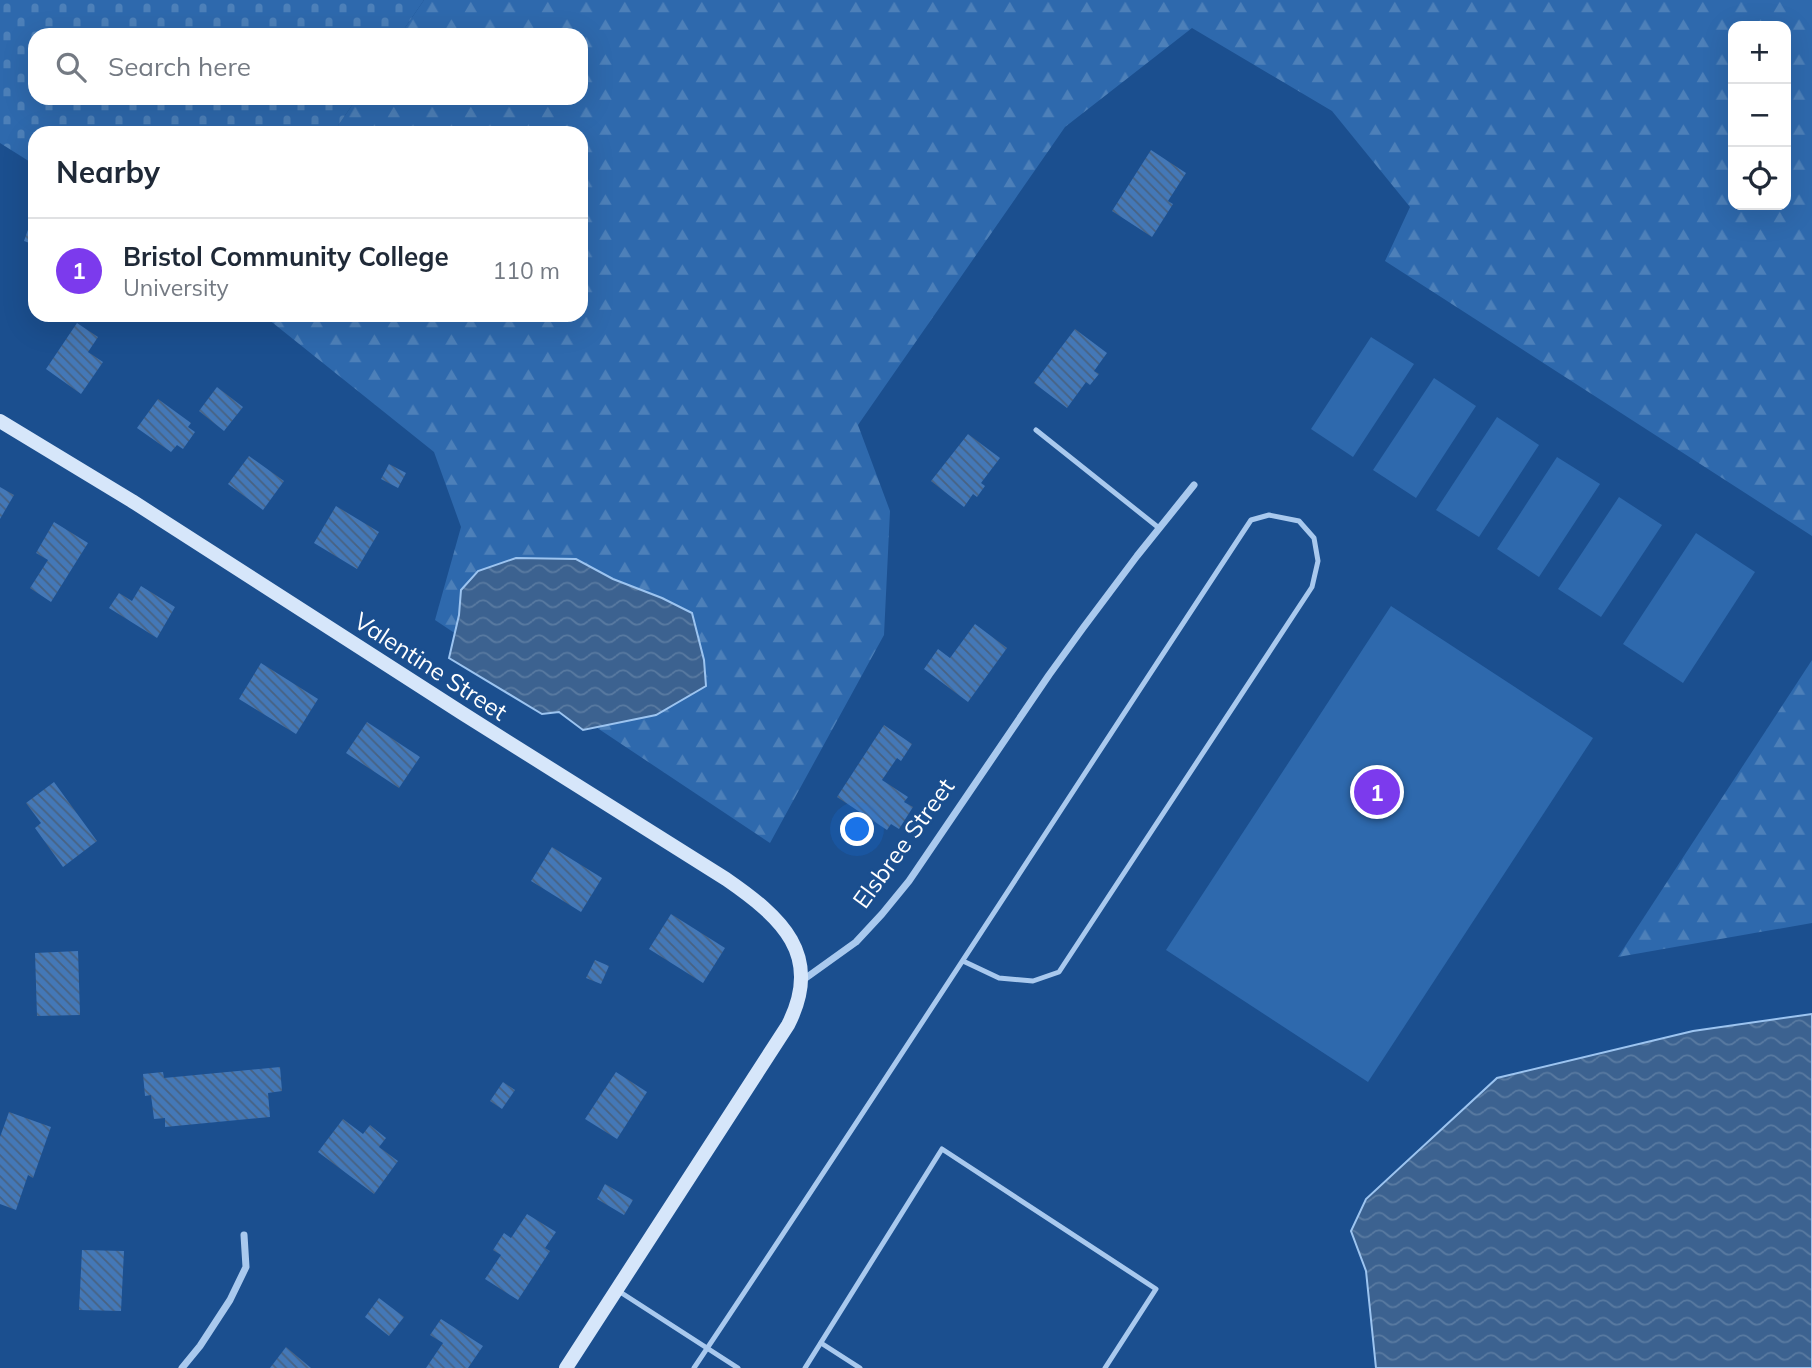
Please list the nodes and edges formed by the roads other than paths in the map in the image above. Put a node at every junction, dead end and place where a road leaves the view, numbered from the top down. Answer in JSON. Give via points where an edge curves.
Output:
{"nodes":[{"id":1,"x":0,"y":421,"type":"edge"},
{"id":2,"x":1036,"y":430,"type":"dead end"},
{"id":3,"x":1194,"y":485,"type":"dead end"},
{"id":4,"x":1159,"y":528,"type":"junction"},
{"id":5,"x":963,"y":961,"type":"junction"},
{"id":6,"x":803,"y":980,"type":"junction"},
{"id":7,"x":244,"y":1235,"type":"dead end"},
{"id":8,"x":617,"y":1290,"type":"junction"},
{"id":9,"x":821,"y":1343,"type":"junction"},
{"id":10,"x":708,"y":1347,"type":"junction"},
{"id":11,"x":182,"y":1368,"type":"edge"},
{"id":12,"x":566,"y":1368,"type":"edge"},
{"id":13,"x":694,"y":1368,"type":"edge"},
{"id":14,"x":738,"y":1368,"type":"edge"},
{"id":15,"x":804,"y":1368,"type":"edge"},
{"id":16,"x":860,"y":1368,"type":"edge"},
{"id":17,"x":1105,"y":1368,"type":"edge"}],
"edges":[{"from":1,"to":6,"type":"street","name":"Valentine Street","via":[[726,879],[783,929],[796,950]]},
{"from":2,"to":4,"type":"lane"},
{"from":3,"to":4,"type":"street","name":"Elsbree Street"},
{"from":4,"to":6,"type":"street","name":"Elsbree Street","via":[[1055,666],[909,881],[856,942]]},
{"from":5,"to":5,"type":"lane","via":[[1251,520],[1269,516],[1299,521],[1314,538],[1318,561],[1312,587],[1059,972],[1033,981],[999,978]]},
{"from":5,"to":10,"type":"lane"},
{"from":6,"to":8,"type":"street","via":[[789,1025]]},
{"from":7,"to":11,"type":"street","via":[[246,1267],[230,1300]]},
{"from":8,"to":10,"type":"lane"},
{"from":8,"to":12,"type":"street"},
{"from":9,"to":15,"type":"lane"},
{"from":9,"to":16,"type":"lane"},
{"from":9,"to":17,"type":"lane","via":[[942,1149],[1156,1289]]},
{"from":10,"to":13,"type":"lane"},
{"from":10,"to":14,"type":"lane"}]}
